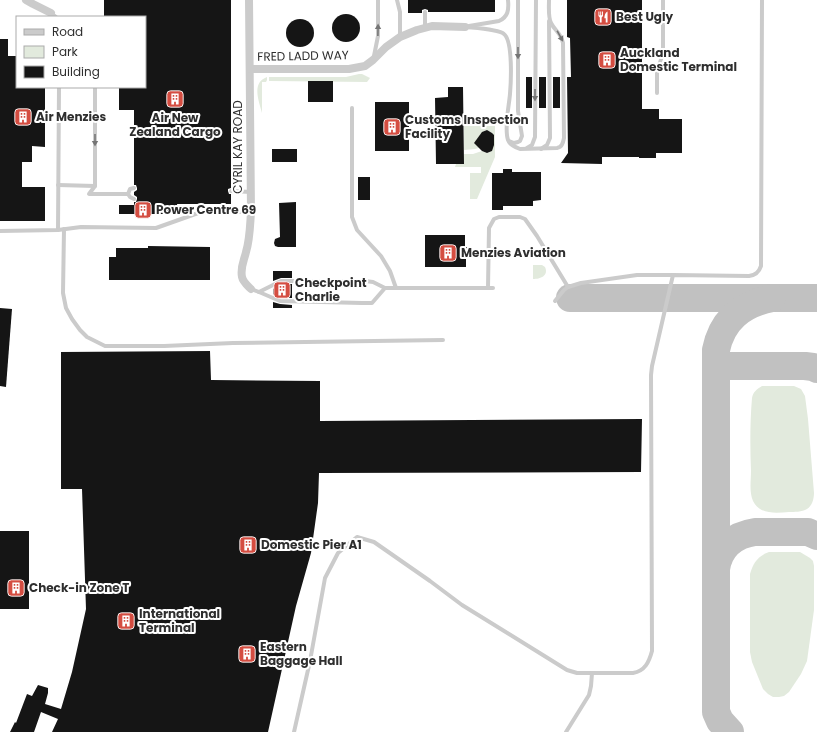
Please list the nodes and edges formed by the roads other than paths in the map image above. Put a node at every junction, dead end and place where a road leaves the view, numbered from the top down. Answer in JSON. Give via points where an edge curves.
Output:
{"nodes":[{"id":1,"x":26,"y":0,"type":"edge"},
{"id":2,"x":249,"y":0,"type":"edge"},
{"id":3,"x":378,"y":0,"type":"edge"},
{"id":4,"x":397,"y":0,"type":"edge"},
{"id":5,"x":508,"y":0,"type":"edge"},
{"id":6,"x":518,"y":0,"type":"edge"},
{"id":7,"x":536,"y":0,"type":"edge"},
{"id":8,"x":549,"y":0,"type":"edge"},
{"id":9,"x":663,"y":0,"type":"edge"},
{"id":10,"x":762,"y":0,"type":"edge"},
{"id":11,"x":426,"y":12,"type":"dead end"},
{"id":12,"x":53,"y":16,"type":"edge"},
{"id":13,"x":549,"y":19,"type":"junction"},
{"id":14,"x":465,"y":27,"type":"junction"},
{"id":15,"x":425,"y":28,"type":"junction"},
{"id":16,"x":400,"y":37,"type":"junction"},
{"id":17,"x":373,"y":60,"type":"junction"},
{"id":18,"x":250,"y":69,"type":"junction"},
{"id":19,"x":59,"y":88,"type":"edge"},
{"id":20,"x":95,"y":88,"type":"edge"},
{"id":21,"x":657,"y":93,"type":"dead end"},
{"id":22,"x":352,"y":108,"type":"dead end"},
{"id":23,"x":508,"y":138,"type":"junction"},
{"id":24,"x":525,"y":149,"type":"junction"},
{"id":25,"x":540,"y":149,"type":"junction"},
{"id":26,"x":58,"y":185,"type":"junction"},
{"id":27,"x":95,"y":186,"type":"junction"},
{"id":28,"x":134,"y":188,"type":"dead end"},
{"id":29,"x":231,"y":192,"type":"dead end"},
{"id":30,"x":251,"y":192,"type":"junction"},
{"id":31,"x":128,"y":194,"type":"junction"},
{"id":32,"x":134,"y":199,"type":"dead end"},
{"id":33,"x":251,"y":212,"type":"junction"},
{"id":34,"x":64,"y":229,"type":"junction"},
{"id":35,"x":58,"y":230,"type":"junction"},
{"id":36,"x":0,"y":231,"type":"edge"},
{"id":37,"x":673,"y":274,"type":"junction"},
{"id":38,"x":568,"y":287,"type":"junction"},
{"id":39,"x":385,"y":288,"type":"junction"},
{"id":40,"x":396,"y":288,"type":"junction"},
{"id":41,"x":255,"y":290,"type":"junction"},
{"id":42,"x":555,"y":300,"type":"dead end"},
{"id":43,"x":443,"y":340,"type":"dead end"},
{"id":44,"x":592,"y":673,"type":"junction"},
{"id":45,"x":294,"y":732,"type":"edge"},
{"id":46,"x":566,"y":732,"type":"edge"}],
"edges":[{"from":1,"to":12,"type":"street"},
{"from":2,"to":18,"type":"street","name":"CYRIL KAY ROAD"},
{"from":17,"to":3,"type":"lane","one_way":true,"via":[[378,36]]},
{"from":4,"to":16,"type":"lane","via":[[400,8]]},
{"from":5,"to":14,"type":"lane","via":[[508,12],[499,22]]},
{"from":6,"to":23,"type":"lane","one_way":true,"via":[[518,111],[522,136],[517,143],[510,142]]},
{"from":7,"to":24,"type":"lane","one_way":true,"via":[[535,137],[532,145]]},
{"from":8,"to":13,"type":"lane"},
{"from":9,"to":21,"type":"lane","via":[[663,53],[657,72]]},
{"from":10,"to":37,"type":"lane","via":[[761,266],[756,274],[750,276]]},
{"from":11,"to":15,"type":"lane"},
{"from":13,"to":25,"type":"lane","via":[[550,138],[547,145]]},
{"from":13,"to":25,"type":"lane","one_way":true,"via":[[560,33],[563,43],[564,138],[560,148]]},
{"from":14,"to":15,"type":"street","name":"FRED LADD WAY"},
{"from":14,"to":23,"type":"lane","via":[[506,35],[510,47]]},
{"from":15,"to":16,"type":"street","name":"FRED LADD WAY"},
{"from":16,"to":17,"type":"street","name":"FRED LADD WAY"},
{"from":17,"to":18,"type":"street","name":"FRED LADD WAY","via":[[365,66],[349,68]]},
{"from":18,"to":30,"type":"street","name":"CYRIL KAY ROAD"},
{"from":19,"to":26,"type":"lane"},
{"from":20,"to":27,"type":"lane","one_way":true},
{"from":22,"to":40,"type":"lane","via":[[352,217],[357,230],[381,256]]},
{"from":23,"to":24,"type":"lane","via":[[514,146]]},
{"from":24,"to":25,"type":"lane"},
{"from":26,"to":27,"type":"lane"},
{"from":26,"to":35,"type":"lane"},
{"from":27,"to":31,"type":"lane","via":[[89,194]]},
{"from":28,"to":31,"type":"lane","via":[[130,188]]},
{"from":29,"to":30,"type":"lane"},
{"from":30,"to":33,"type":"street","name":"CYRIL KAY ROAD"},
{"from":31,"to":32,"type":"lane"},
{"from":33,"to":34,"type":"lane","via":[[201,212],[156,228]]},
{"from":33,"to":41,"type":"street","name":"CYRIL KAY ROAD","via":[[250,231],[241,271],[245,283]]},
{"from":34,"to":35,"type":"lane"},
{"from":34,"to":43,"type":"lane","via":[[63,293],[66,308],[87,337],[105,346]]},
{"from":35,"to":36,"type":"lane"},
{"from":37,"to":38,"type":"lane","via":[[633,276]]},
{"from":37,"to":44,"type":"lane","via":[[651,376],[652,651],[646,666],[638,672]]},
{"from":38,"to":40,"type":"lane","via":[[525,219],[506,217],[494,219],[489,228],[490,288]]},
{"from":38,"to":42,"type":"lane"},
{"from":39,"to":40,"type":"lane"},
{"from":39,"to":41,"type":"lane","via":[[365,280],[281,281]]},
{"from":39,"to":41,"type":"lane","via":[[372,303],[280,301]]},
{"from":44,"to":45,"type":"lane","via":[[577,673],[563,668],[462,605],[374,542],[358,537],[338,553],[325,578]]},
{"from":44,"to":46,"type":"lane","via":[[589,695]]}]}
